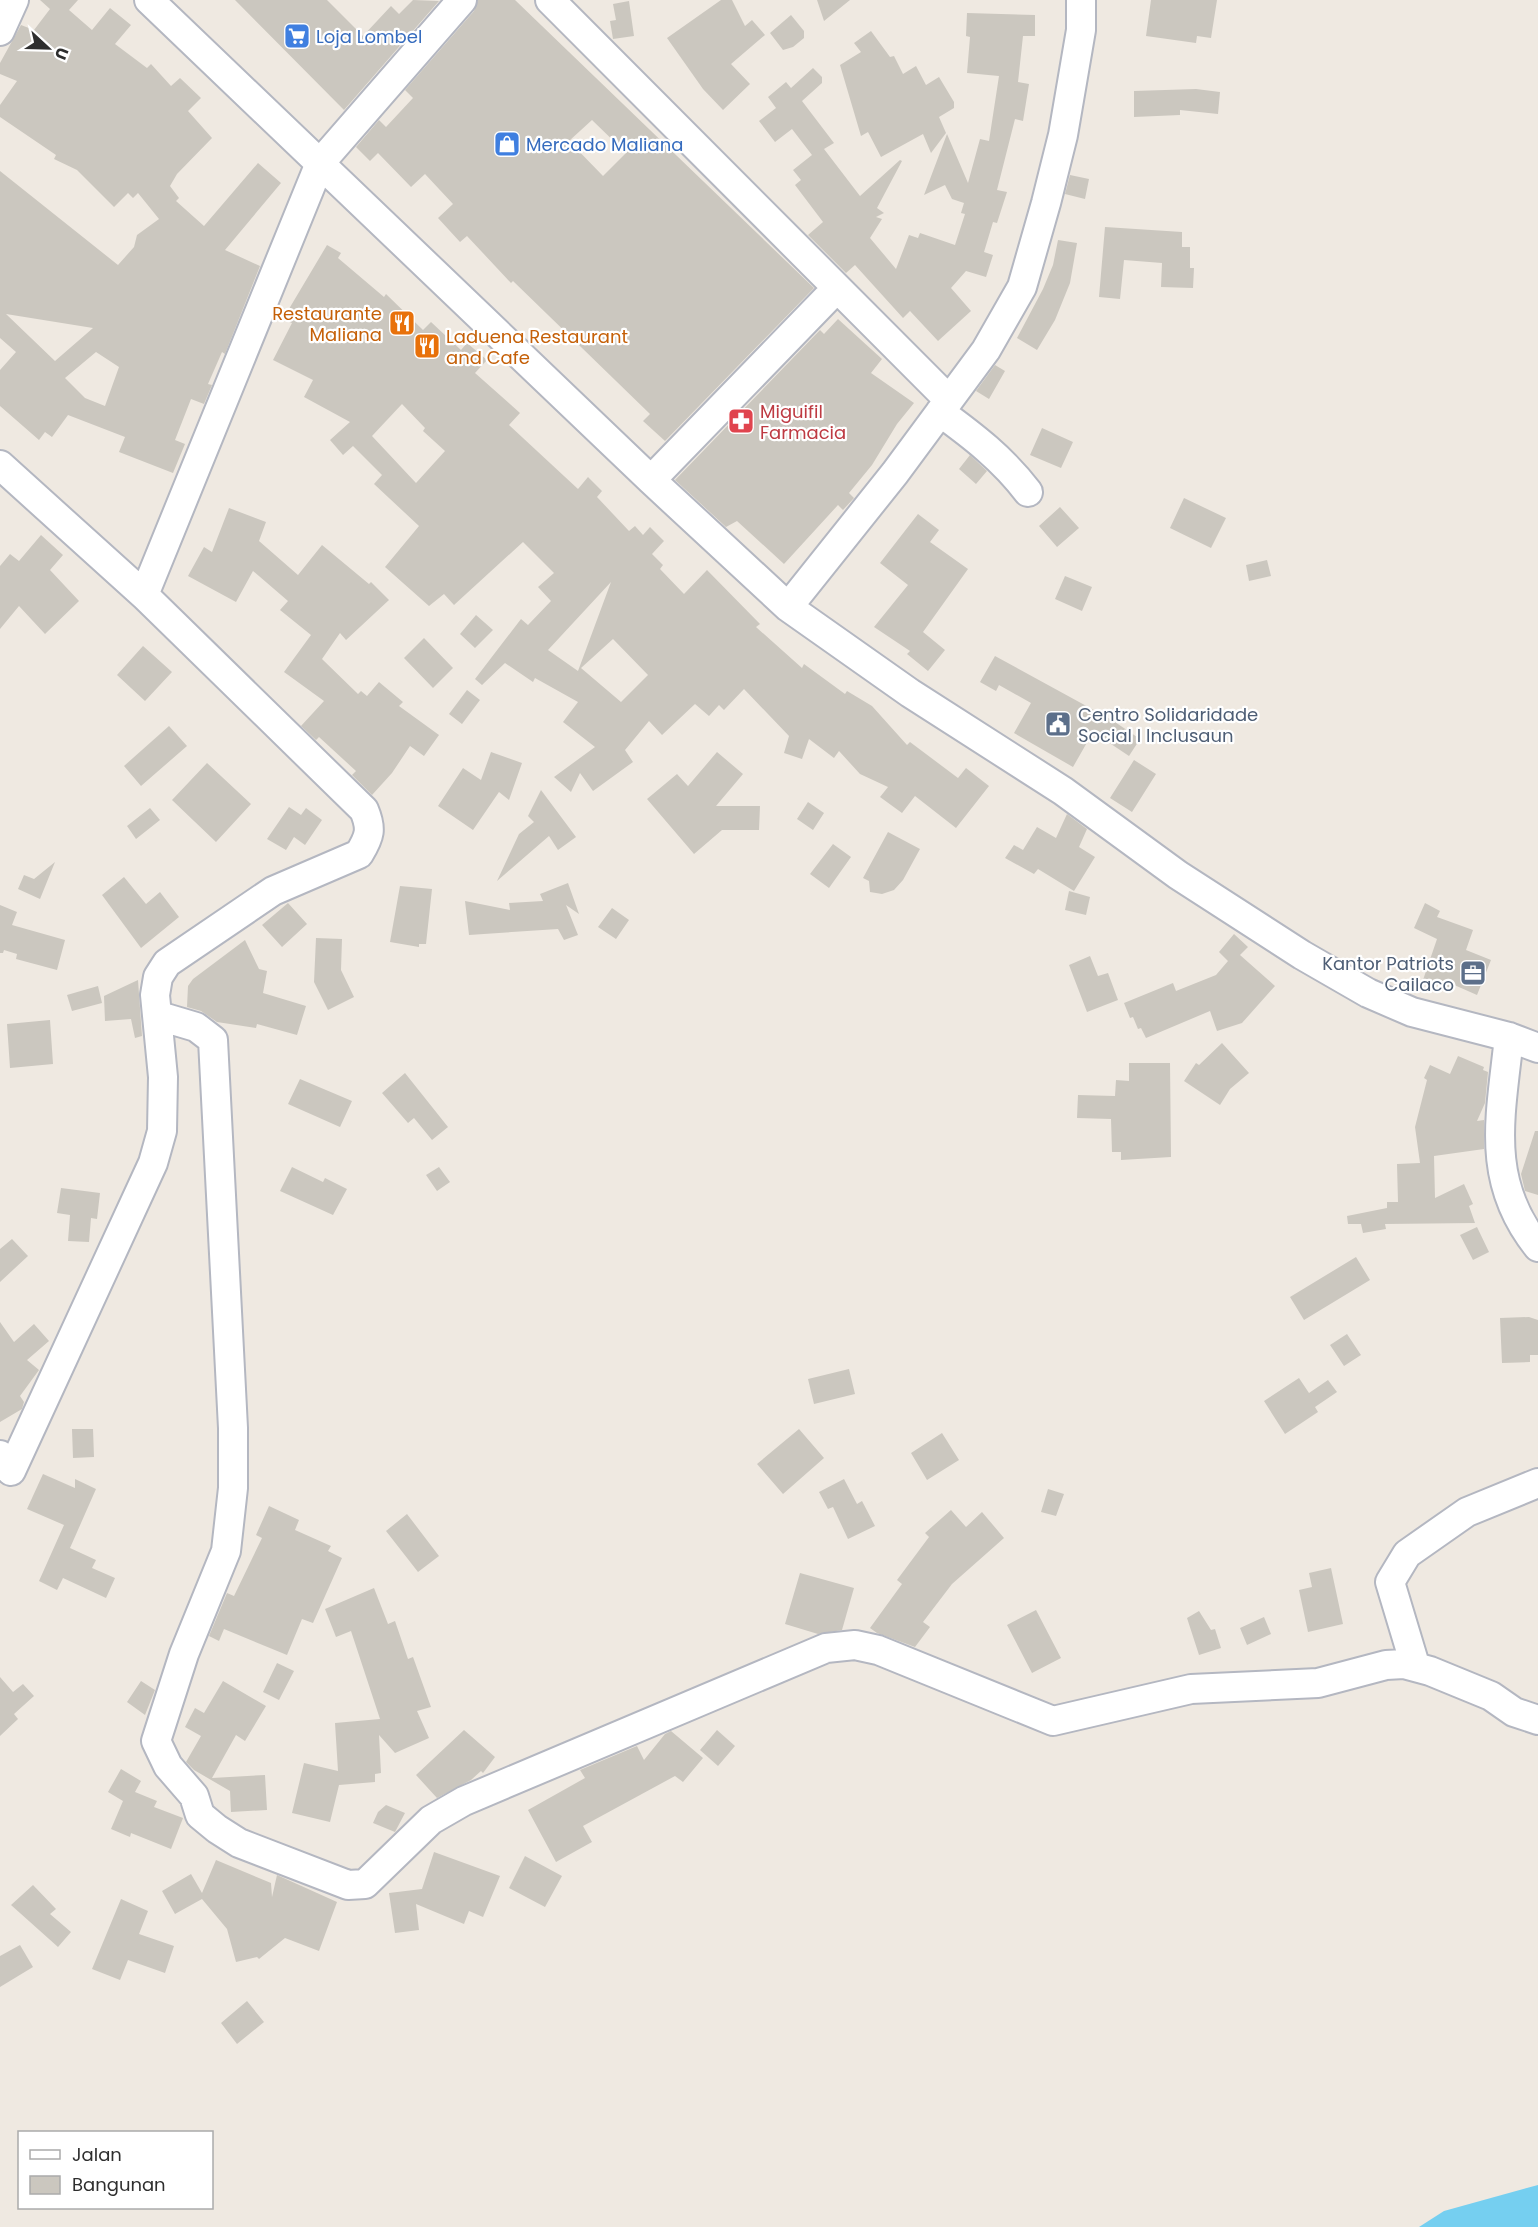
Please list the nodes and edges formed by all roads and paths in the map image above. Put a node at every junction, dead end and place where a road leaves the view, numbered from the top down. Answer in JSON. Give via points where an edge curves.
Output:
{"nodes":[{"id":1,"x":14,"y":0,"type":"edge"},
{"id":2,"x":149,"y":0,"type":"edge"},
{"id":3,"x":462,"y":0,"type":"edge"},
{"id":4,"x":550,"y":0,"type":"edge"},
{"id":5,"x":1081,"y":0,"type":"edge"},
{"id":6,"x":0,"y":31,"type":"edge"},
{"id":7,"x":320,"y":163,"type":"junction"},
{"id":8,"x":837,"y":288,"type":"junction"},
{"id":9,"x":944,"y":406,"type":"junction"},
{"id":10,"x":0,"y":465,"type":"edge"},
{"id":11,"x":651,"y":480,"type":"junction"},
{"id":12,"x":1028,"y":492,"type":"dead end"},
{"id":13,"x":144,"y":595,"type":"junction"},
{"id":14,"x":788,"y":607,"type":"junction"},
{"id":15,"x":159,"y":1016,"type":"junction"},
{"id":16,"x":1509,"y":1037,"type":"junction"},
{"id":17,"x":1538,"y":1048,"type":"edge"},
{"id":18,"x":1538,"y":1247,"type":"edge"},
{"id":19,"x":4,"y":1473,"type":"edge"},
{"id":20,"x":1538,"y":1483,"type":"edge"},
{"id":21,"x":1415,"y":1665,"type":"junction"},
{"id":22,"x":1538,"y":1719,"type":"edge"}],
"edges":[{"from":1,"to":6,"type":"street"},
{"from":2,"to":7,"type":"street"},
{"from":3,"to":7,"type":"street"},
{"from":4,"to":8,"type":"street"},
{"from":5,"to":9,"type":"street","via":[[1081,30],[1063,135],[1022,287],[986,350]]},
{"from":7,"to":11,"type":"street"},
{"from":7,"to":13,"type":"street"},
{"from":8,"to":9,"type":"street"},
{"from":8,"to":11,"type":"street"},
{"from":9,"to":12,"type":"street","via":[[1010,468]]},
{"from":9,"to":14,"type":"street"},
{"from":10,"to":13,"type":"street"},
{"from":11,"to":14,"type":"street"},
{"from":13,"to":15,"type":"street","via":[[364,810],[371,828],[359,854],[273,891],[167,963],[158,977],[155,995]]},
{"from":14,"to":16,"type":"street","via":[[1302,956],[1368,993],[1412,1012]]},
{"from":15,"to":19,"type":"street","via":[[162,1131],[153,1163]]},
{"from":15,"to":21,"type":"street","via":[[196,1027],[213,1040],[233,1488],[226,1551],[184,1654],[156,1741],[168,1766],[194,1796],[200,1815],[239,1843],[348,1884],[365,1884],[431,1820],[464,1801],[826,1648],[855,1645],[878,1650],[1053,1721],[1191,1689],[1318,1683],[1386,1665]]},
{"from":16,"to":17,"type":"street"},
{"from":16,"to":18,"type":"street","via":[[1500,1125],[1502,1176],[1521,1226]]},
{"from":20,"to":21,"type":"street","via":[[1467,1512],[1407,1554],[1390,1582]]},
{"from":21,"to":22,"type":"street","via":[[1491,1696],[1514,1712]]}]}
